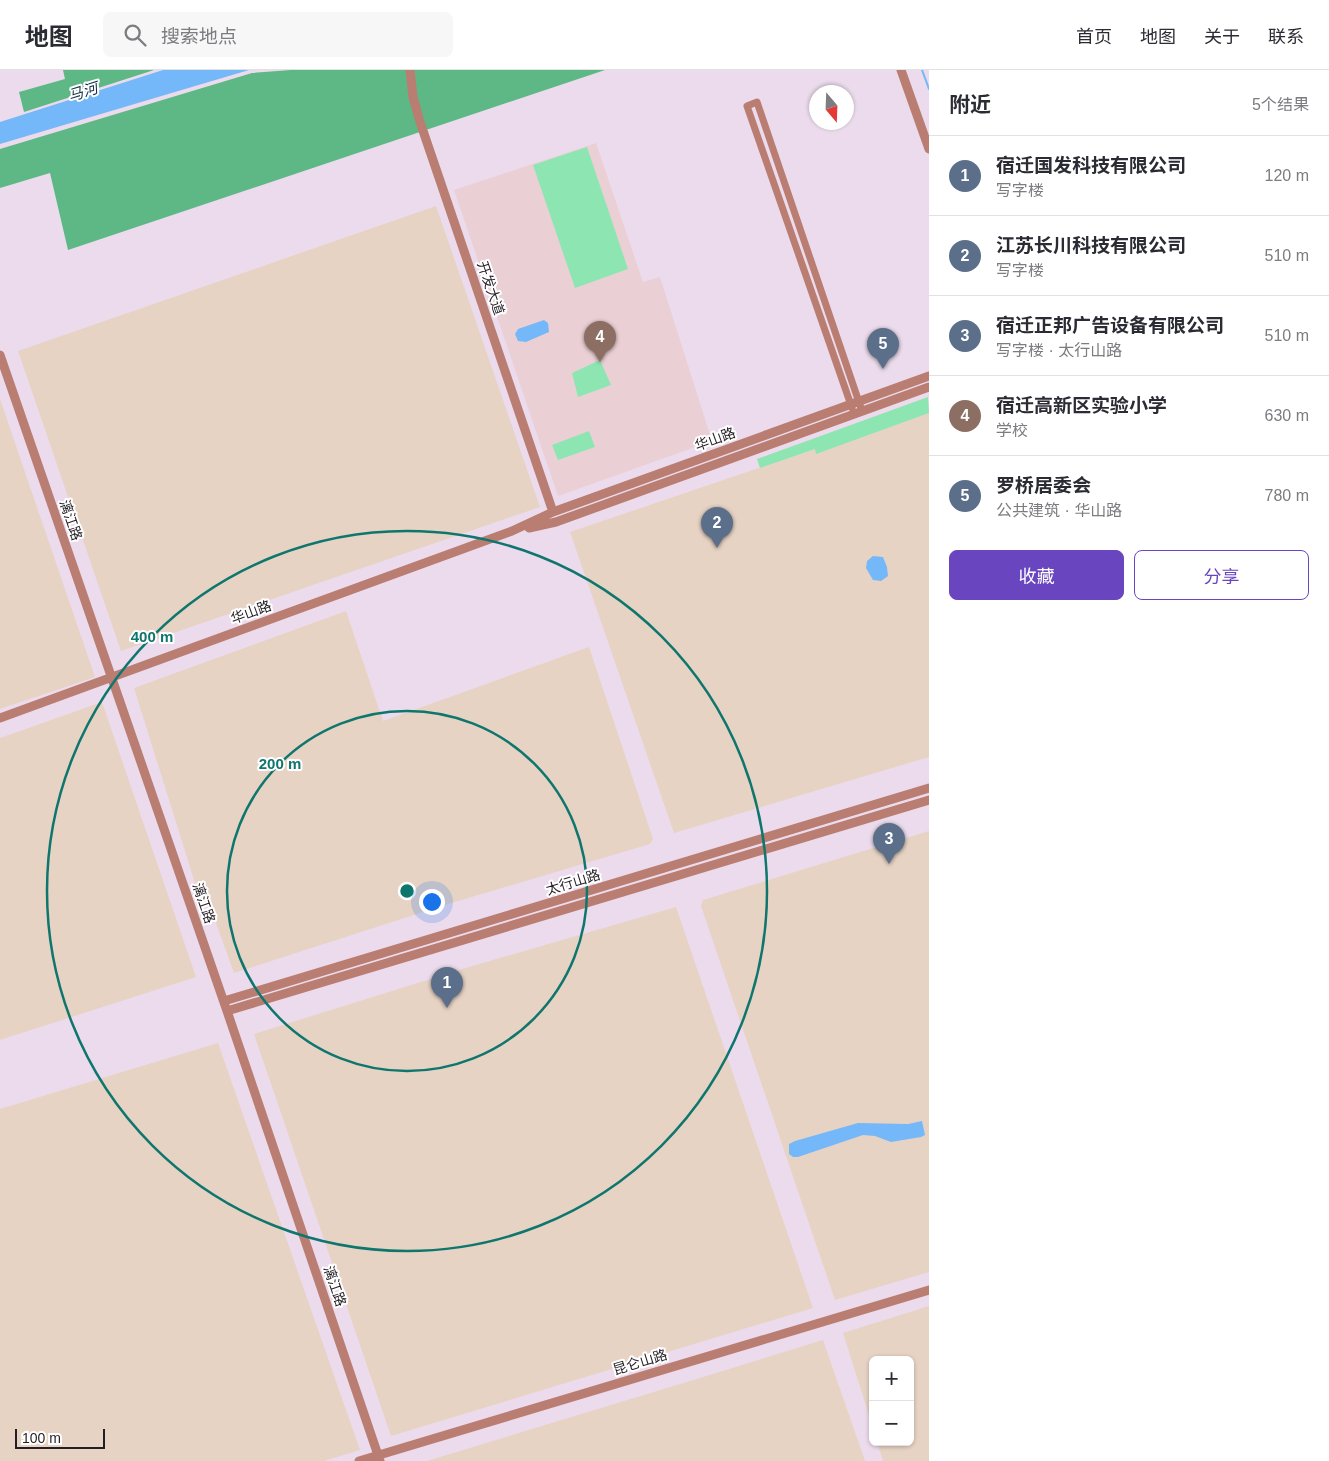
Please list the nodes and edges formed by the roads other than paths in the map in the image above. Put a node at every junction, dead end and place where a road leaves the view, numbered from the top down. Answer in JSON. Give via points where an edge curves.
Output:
{"nodes":[{"id":1,"x":410,"y":70,"type":"edge"},
{"id":2,"x":901,"y":70,"type":"edge"},
{"id":3,"x":929,"y":149,"type":"edge"},
{"id":4,"x":0,"y":355,"type":"edge"},
{"id":5,"x":929,"y":376,"type":"edge"},
{"id":6,"x":929,"y":387,"type":"edge"},
{"id":7,"x":854,"y":403,"type":"junction"},
{"id":8,"x":858,"y":412,"type":"junction"},
{"id":9,"x":553,"y":512,"type":"junction"},
{"id":10,"x":512,"y":531,"type":"junction"},
{"id":11,"x":111,"y":678,"type":"junction"},
{"id":12,"x":0,"y":718,"type":"edge"},
{"id":13,"x":929,"y":788,"type":"edge"},
{"id":14,"x":929,"y":800,"type":"edge"},
{"id":15,"x":224,"y":1001,"type":"junction"},
{"id":16,"x":227,"y":1011,"type":"junction"},
{"id":17,"x":929,"y":1290,"type":"edge"},
{"id":18,"x":379,"y":1458,"type":"edge"},
{"id":19,"x":359,"y":1461,"type":"edge"}],
"edges":[{"from":1,"to":9,"type":"street","name":"开发大道","via":[[420,122]]},
{"from":2,"to":3,"type":"street"},
{"from":4,"to":11,"type":"street","name":"漓江路"},
{"from":5,"to":7,"type":"street","name":"华山路"},
{"from":6,"to":8,"type":"street","name":"华山路"},
{"from":7,"to":7,"type":"street","via":[[757,102],[747,106]]},
{"from":7,"to":8,"type":"street"},
{"from":7,"to":9,"type":"street","name":"华山路"},
{"from":8,"to":10,"type":"street","name":"华山路","via":[[556,522]]},
{"from":9,"to":10,"type":"street","name":"华山路"},
{"from":10,"to":11,"type":"street","name":"华山路"},
{"from":11,"to":12,"type":"street","name":"华山路"},
{"from":11,"to":15,"type":"street","name":"漓江路"},
{"from":13,"to":15,"type":"street","name":"太行山路"},
{"from":14,"to":16,"type":"street","name":"太行山路"},
{"from":15,"to":16,"type":"street","name":"漓江路"},
{"from":16,"to":18,"type":"street","name":"漓江路"},
{"from":17,"to":18,"type":"street","name":"昆仑山路"},
{"from":18,"to":19,"type":"street","name":"昆仑山路"}]}
